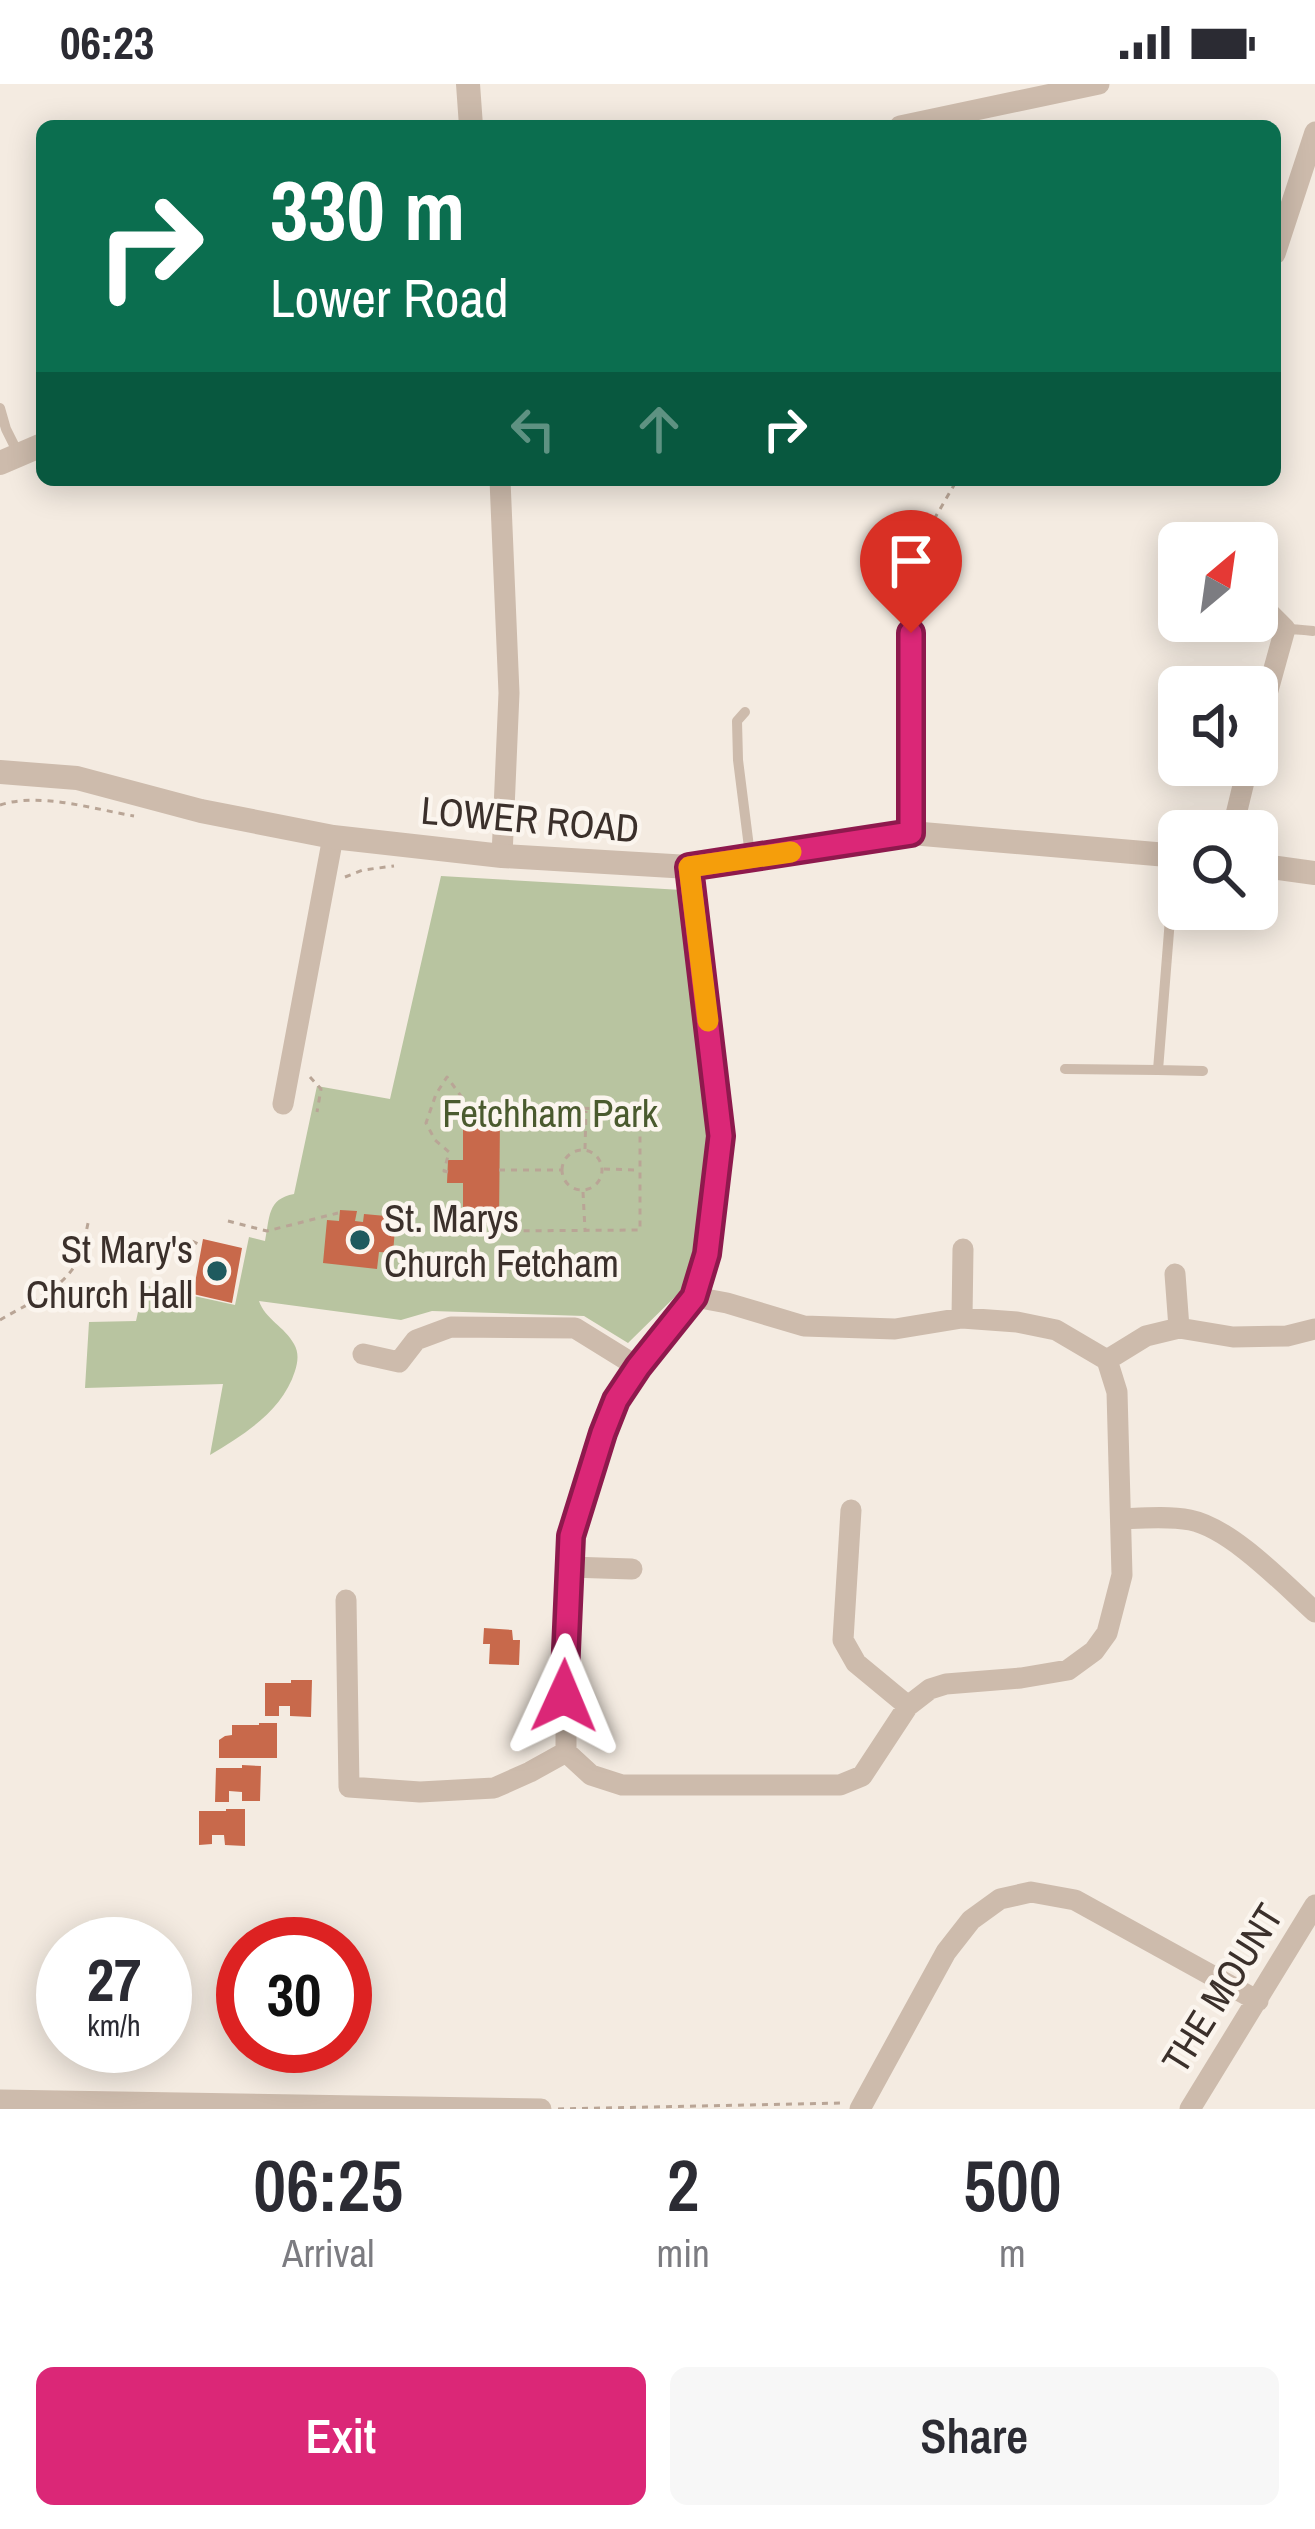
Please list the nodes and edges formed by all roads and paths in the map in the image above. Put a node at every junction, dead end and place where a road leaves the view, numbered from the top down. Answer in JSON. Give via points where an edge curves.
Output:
{"nodes":[{"id":1,"x":468,"y":84,"type":"edge"},
{"id":2,"x":1100,"y":84,"type":"edge"},
{"id":3,"x":471,"y":120,"type":"edge"},
{"id":4,"x":929,"y":120,"type":"edge"},
{"id":5,"x":1315,"y":132,"type":"edge"},
{"id":6,"x":1281,"y":236,"type":"edge"},
{"id":7,"x":0,"y":408,"type":"edge"},
{"id":8,"x":20,"y":454,"type":"edge"},
{"id":9,"x":500,"y":486,"type":"edge"},
{"id":10,"x":953,"y":486,"type":"edge"},
{"id":11,"x":912,"y":557,"type":"joint"},
{"id":12,"x":1278,"y":621,"type":"edge"},
{"id":13,"x":1313,"y":631,"type":"edge"},
{"id":14,"x":746,"y":712,"type":"dead end"},
{"id":15,"x":8,"y":774,"type":"edge"},
{"id":16,"x":0,"y":805,"type":"edge"},
{"id":17,"x":140,"y":818,"type":"dead end"},
{"id":18,"x":911,"y":833,"type":"junction"},
{"id":19,"x":334,"y":837,"type":"junction"},
{"id":20,"x":1158,"y":854,"type":"edge"},
{"id":21,"x":502,"y":856,"type":"junction"},
{"id":22,"x":750,"y":858,"type":"junction"},
{"id":23,"x":395,"y":866,"type":"dead end"},
{"id":24,"x":689,"y":867,"type":"junction"},
{"id":25,"x":1278,"y":868,"type":"edge"},
{"id":26,"x":1315,"y":873,"type":"edge"},
{"id":27,"x":343,"y":879,"type":"dead end"},
{"id":28,"x":1170,"y":930,"type":"edge"},
{"id":29,"x":1065,"y":1069,"type":"dead end"},
{"id":30,"x":1158,"y":1070,"type":"junction"},
{"id":31,"x":1203,"y":1071,"type":"dead end"},
{"id":32,"x":306,"y":1073,"type":"dead end"},
{"id":33,"x":284,"y":1104,"type":"dead end"},
{"id":34,"x":586,"y":1109,"type":"junction"},
{"id":35,"x":317,"y":1112,"type":"dead end"},
{"id":36,"x":585,"y":1150,"type":"junction"},
{"id":37,"x":602,"y":1169,"type":"junction"},
{"id":38,"x":499,"y":1170,"type":"dead end"},
{"id":39,"x":562,"y":1170,"type":"junction"},
{"id":40,"x":640,"y":1171,"type":"junction"},
{"id":41,"x":448,"y":1172,"type":"dead end"},
{"id":42,"x":583,"y":1190,"type":"junction"},
{"id":43,"x":338,"y":1213,"type":"dead end"},
{"id":44,"x":89,"y":1219,"type":"dead end"},
{"id":45,"x":227,"y":1221,"type":"dead end"},
{"id":46,"x":500,"y":1231,"type":"dead end"},
{"id":47,"x":585,"y":1231,"type":"junction"},
{"id":48,"x":192,"y":1241,"type":"dead end"},
{"id":49,"x":202,"y":1246,"type":"dead end"},
{"id":50,"x":963,"y":1249,"type":"dead end"},
{"id":51,"x":1175,"y":1274,"type":"dead end"},
{"id":52,"x":694,"y":1297,"type":"junction"},
{"id":53,"x":962,"y":1318,"type":"junction"},
{"id":54,"x":0,"y":1320,"type":"edge"},
{"id":55,"x":1179,"y":1328,"type":"junction"},
{"id":56,"x":1315,"y":1330,"type":"edge"},
{"id":57,"x":363,"y":1354,"type":"dead end"},
{"id":58,"x":1107,"y":1360,"type":"junction"},
{"id":59,"x":638,"y":1367,"type":"junction"},
{"id":60,"x":851,"y":1510,"type":"dead end"},
{"id":61,"x":1122,"y":1519,"type":"junction"},
{"id":62,"x":569,"y":1567,"type":"junction"},
{"id":63,"x":632,"y":1569,"type":"dead end"},
{"id":64,"x":346,"y":1600,"type":"dead end"},
{"id":65,"x":1315,"y":1612,"type":"edge"},
{"id":66,"x":908,"y":1706,"type":"junction"},
{"id":67,"x":566,"y":1752,"type":"junction"},
{"id":68,"x":1312,"y":1916,"type":"edge"},
{"id":69,"x":1258,"y":2001,"type":"junction"},
{"id":70,"x":0,"y":2100,"type":"edge"},
{"id":71,"x":862,"y":2106,"type":"edge"},
{"id":72,"x":546,"y":2109,"type":"edge"},
{"id":73,"x":1190,"y":2109,"type":"edge"}],
"edges":[{"from":1,"to":3,"type":"street"},
{"from":2,"to":4,"type":"street"},
{"from":5,"to":6,"type":"street"},
{"from":7,"to":8,"type":"lane"},
{"from":9,"to":21,"type":"street","via":[[509,693]]},
{"from":10,"to":11,"type":"path"},
{"from":11,"to":18,"type":"street"},
{"from":12,"to":13,"type":"lane"},
{"from":14,"to":22,"type":"lane","via":[[737,721],[738,760]]},
{"from":15,"to":19,"type":"street","name":"LOWER ROAD","via":[[113,785]]},
{"from":16,"to":17,"type":"path","via":[[66,804]]},
{"from":18,"to":20,"type":"street","name":"LOWER ROAD"},
{"from":18,"to":22,"type":"street","name":"LOWER ROAD"},
{"from":19,"to":21,"type":"street","name":"LOWER ROAD"},
{"from":19,"to":33,"type":"street"},
{"from":21,"to":24,"type":"street","name":"LOWER ROAD"},
{"from":22,"to":24,"type":"street","name":"LOWER ROAD"},
{"from":23,"to":27,"type":"path"},
{"from":24,"to":52,"type":"street","via":[[721,1136]]},
{"from":25,"to":26,"type":"street"},
{"from":28,"to":30,"type":"lane"},
{"from":29,"to":30,"type":"lane"},
{"from":30,"to":31,"type":"lane"},
{"from":32,"to":35,"type":"path","via":[[321,1089]]},
{"from":34,"to":36,"type":"path"},
{"from":34,"to":40,"type":"path","via":[[640,1109]]},
{"from":34,"to":41,"type":"path","via":[[469,1107],[447,1077],[426,1124],[449,1152]]},
{"from":36,"to":37,"type":"path"},
{"from":36,"to":39,"type":"path","via":[[566,1157]]},
{"from":37,"to":40,"type":"path"},
{"from":37,"to":42,"type":"path","via":[[595,1186]]},
{"from":38,"to":39,"type":"path"},
{"from":39,"to":42,"type":"path"},
{"from":40,"to":47,"type":"path","via":[[640,1231]]},
{"from":42,"to":47,"type":"path"},
{"from":43,"to":45,"type":"path","via":[[267,1231]]},
{"from":44,"to":54,"type":"path","via":[[66,1277]]},
{"from":46,"to":47,"type":"path"},
{"from":48,"to":49,"type":"path"},
{"from":50,"to":53,"type":"street"},
{"from":51,"to":55,"type":"street"},
{"from":52,"to":53,"type":"street","via":[[804,1326],[895,1330]]},
{"from":52,"to":59,"type":"street"},
{"from":53,"to":58,"type":"street","via":[[1056,1330]]},
{"from":55,"to":56,"type":"street","via":[[1233,1336]]},
{"from":55,"to":58,"type":"street","via":[[1146,1336]]},
{"from":57,"to":59,"type":"street","via":[[399,1362],[416,1340],[451,1328],[575,1328]]},
{"from":58,"to":61,"type":"street","via":[[1117,1392]]},
{"from":59,"to":62,"type":"street","via":[[603,1433]]},
{"from":60,"to":66,"type":"street","via":[[843,1640],[856,1663]]},
{"from":61,"to":65,"type":"street","via":[[1205,1525]]},
{"from":61,"to":66,"type":"street","via":[[1122,1575],[1094,1651],[1068,1670],[946,1684]]},
{"from":62,"to":63,"type":"street"},
{"from":62,"to":67,"type":"street"},
{"from":64,"to":67,"type":"street","via":[[349,1787],[494,1788]]},
{"from":66,"to":67,"type":"street","via":[[862,1776],[840,1785],[622,1785],[591,1775]]},
{"from":68,"to":69,"type":"street","name":"THE MOUNT"},
{"from":69,"to":71,"type":"street","via":[[1075,1900],[1031,1892],[1000,1899],[946,1952]]},
{"from":69,"to":73,"type":"street","name":"THE MOUNT"},
{"from":70,"to":72,"type":"street"},
{"from":71,"to":72,"type":"path"}]}
